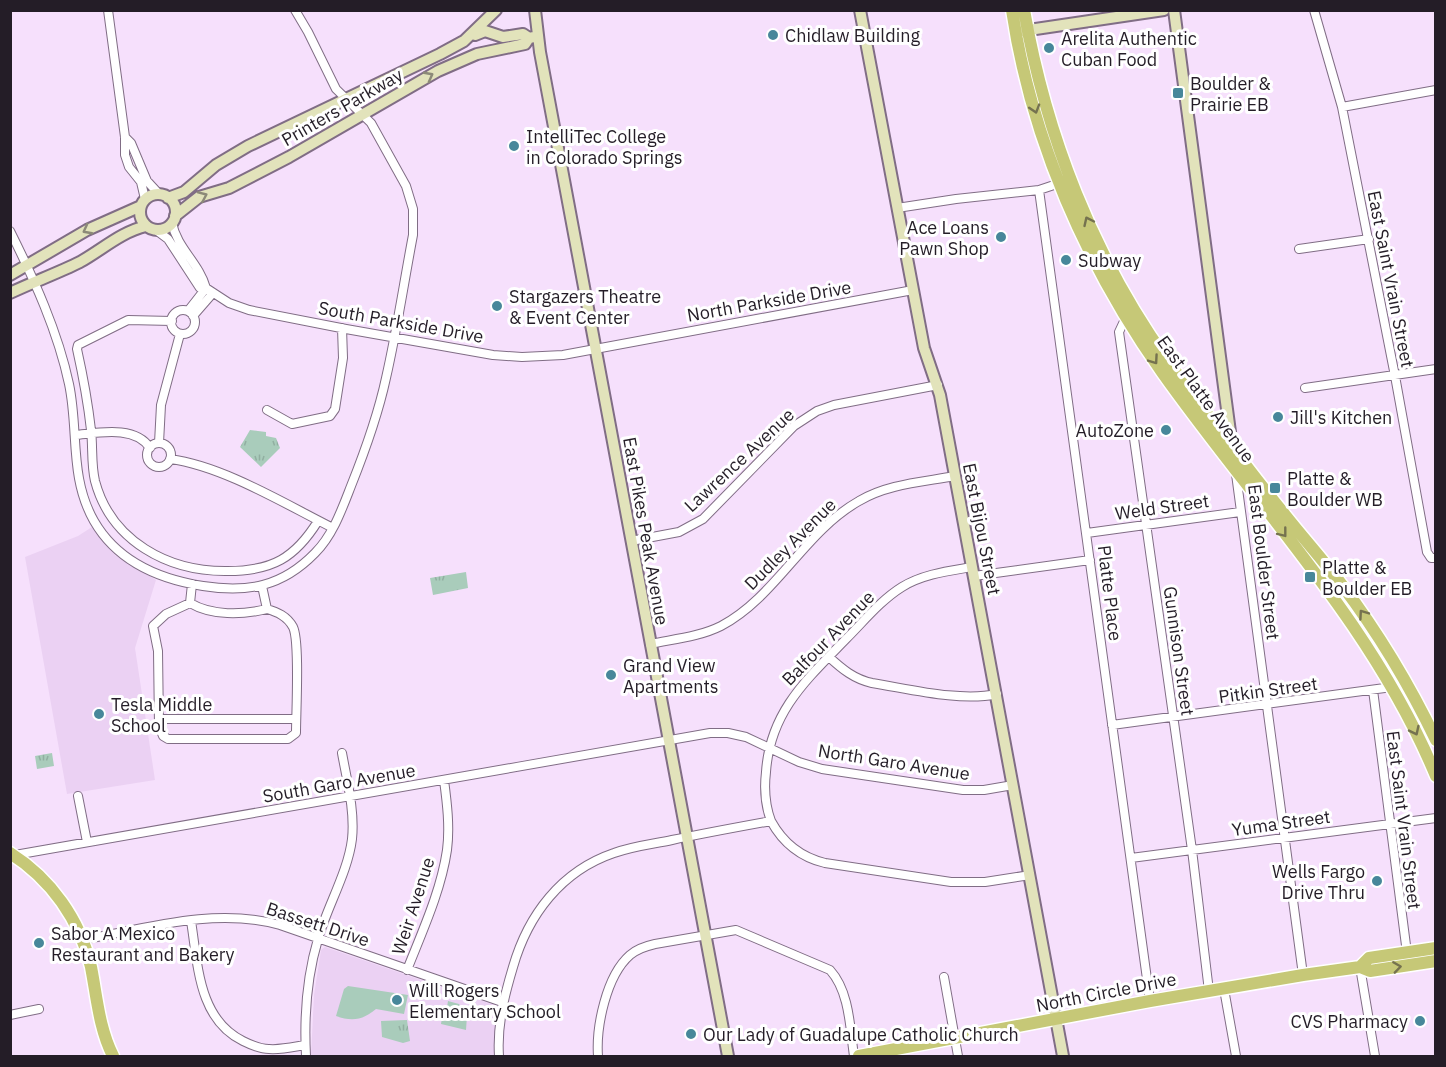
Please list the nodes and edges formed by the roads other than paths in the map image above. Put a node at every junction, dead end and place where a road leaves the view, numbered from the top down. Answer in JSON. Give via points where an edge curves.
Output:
{"nodes":[{"id":1,"x":108,"y":10,"type":"edge"},
{"id":2,"x":295,"y":10,"type":"edge"},
{"id":3,"x":496,"y":10,"type":"edge"},
{"id":4,"x":535,"y":10,"type":"edge"},
{"id":5,"x":860,"y":10,"type":"edge"},
{"id":6,"x":1012,"y":10,"type":"edge"},
{"id":7,"x":1024,"y":10,"type":"edge"},
{"id":8,"x":1164,"y":10,"type":"edge"},
{"id":9,"x":1174,"y":10,"type":"edge"},
{"id":10,"x":1314,"y":10,"type":"edge"},
{"id":11,"x":1022,"y":31,"type":"junction"},
{"id":12,"x":534,"y":37,"type":"junction"},
{"id":13,"x":464,"y":41,"type":"junction"},
{"id":14,"x":336,"y":89,"type":"junction"},
{"id":15,"x":1436,"y":90,"type":"edge"},
{"id":16,"x":346,"y":98,"type":"junction"},
{"id":17,"x":329,"y":106,"type":"junction"},
{"id":18,"x":1342,"y":107,"type":"junction"},
{"id":19,"x":363,"y":114,"type":"junction"},
{"id":20,"x":125,"y":137,"type":"junction"},
{"id":21,"x":1065,"y":182,"type":"junction"},
{"id":22,"x":1040,"y":189,"type":"junction"},
{"id":23,"x":164,"y":196,"type":"junction"},
{"id":24,"x":143,"y":203,"type":"junction"},
{"id":25,"x":897,"y":208,"type":"junction"},
{"id":26,"x":174,"y":219,"type":"junction"},
{"id":27,"x":151,"y":228,"type":"junction"},
{"id":28,"x":10,"y":231,"type":"edge"},
{"id":29,"x":1368,"y":239,"type":"junction"},
{"id":30,"x":1299,"y":249,"type":"dead end"},
{"id":31,"x":27,"y":266,"type":"junction"},
{"id":32,"x":1097,"y":266,"type":"junction"},
{"id":33,"x":10,"y":275,"type":"edge"},
{"id":34,"x":33,"y":282,"type":"junction"},
{"id":35,"x":913,"y":290,"type":"junction"},
{"id":36,"x":209,"y":291,"type":"junction"},
{"id":37,"x":1124,"y":291,"type":"junction"},
{"id":38,"x":10,"y":293,"type":"edge"},
{"id":39,"x":190,"y":314,"type":"junction"},
{"id":40,"x":1126,"y":317,"type":"junction"},
{"id":41,"x":172,"y":321,"type":"junction"},
{"id":42,"x":342,"y":328,"type":"junction"},
{"id":43,"x":180,"y":334,"type":"junction"},
{"id":44,"x":1150,"y":336,"type":"junction"},
{"id":45,"x":394,"y":338,"type":"junction"},
{"id":46,"x":596,"y":349,"type":"junction"},
{"id":47,"x":1436,"y":369,"type":"edge"},
{"id":48,"x":1395,"y":376,"type":"junction"},
{"id":49,"x":938,"y":385,"type":"junction"},
{"id":50,"x":1305,"y":388,"type":"dead end"},
{"id":51,"x":1227,"y":409,"type":"junction"},
{"id":52,"x":267,"y":410,"type":"dead end"},
{"id":53,"x":1213,"y":421,"type":"junction"},
{"id":54,"x":92,"y":434,"type":"junction"},
{"id":55,"x":75,"y":435,"type":"junction"},
{"id":56,"x":159,"y":443,"type":"junction"},
{"id":57,"x":1232,"y":447,"type":"junction"},
{"id":58,"x":150,"y":448,"type":"junction"},
{"id":59,"x":170,"y":459,"type":"junction"},
{"id":60,"x":1236,"y":469,"type":"junction"},
{"id":61,"x":956,"y":476,"type":"junction"},
{"id":62,"x":1240,"y":512,"type":"junction"},
{"id":63,"x":318,"y":521,"type":"junction"},
{"id":64,"x":1147,"y":525,"type":"junction"},
{"id":65,"x":333,"y":528,"type":"junction"},
{"id":66,"x":1087,"y":533,"type":"junction"},
{"id":67,"x":631,"y":541,"type":"junction"},
{"id":68,"x":1432,"y":557,"type":"edge"},
{"id":69,"x":1090,"y":560,"type":"junction"},
{"id":70,"x":973,"y":571,"type":"junction"},
{"id":71,"x":192,"y":584,"type":"junction"},
{"id":72,"x":262,"y":586,"type":"junction"},
{"id":73,"x":190,"y":603,"type":"junction"},
{"id":74,"x":267,"y":609,"type":"junction"},
{"id":75,"x":650,"y":644,"type":"junction"},
{"id":76,"x":829,"y":657,"type":"junction"},
{"id":77,"x":1392,"y":687,"type":"junction"},
{"id":78,"x":1372,"y":690,"type":"junction"},
{"id":79,"x":997,"y":694,"type":"junction"},
{"id":80,"x":1267,"y":705,"type":"junction"},
{"id":81,"x":1173,"y":717,"type":"junction"},
{"id":82,"x":159,"y":719,"type":"junction"},
{"id":83,"x":296,"y":719,"type":"junction"},
{"id":84,"x":1112,"y":725,"type":"junction"},
{"id":85,"x":668,"y":741,"type":"junction"},
{"id":86,"x":1436,"y":741,"type":"edge"},
{"id":87,"x":769,"y":748,"type":"junction"},
{"id":88,"x":342,"y":753,"type":"dead end"},
{"id":89,"x":1436,"y":776,"type":"edge"},
{"id":90,"x":444,"y":780,"type":"junction"},
{"id":91,"x":1013,"y":784,"type":"junction"},
{"id":92,"x":78,"y":796,"type":"dead end"},
{"id":93,"x":349,"y":796,"type":"junction"},
{"id":94,"x":1436,"y":818,"type":"edge"},
{"id":95,"x":771,"y":821,"type":"junction"},
{"id":96,"x":1389,"y":824,"type":"junction"},
{"id":97,"x":687,"y":837,"type":"junction"},
{"id":98,"x":1284,"y":838,"type":"junction"},
{"id":99,"x":87,"y":842,"type":"junction"},
{"id":100,"x":1192,"y":850,"type":"junction"},
{"id":101,"x":13,"y":854,"type":"edge"},
{"id":102,"x":1131,"y":858,"type":"junction"},
{"id":103,"x":1030,"y":875,"type":"junction"},
{"id":104,"x":191,"y":921,"type":"junction"},
{"id":105,"x":706,"y":934,"type":"junction"},
{"id":106,"x":318,"y":938,"type":"junction"},
{"id":107,"x":83,"y":940,"type":"junction"},
{"id":108,"x":1436,"y":948,"type":"edge"},
{"id":109,"x":1407,"y":953,"type":"junction"},
{"id":110,"x":1436,"y":961,"type":"edge"},
{"id":111,"x":1360,"y":966,"type":"junction"},
{"id":112,"x":407,"y":970,"type":"junction"},
{"id":113,"x":1303,"y":975,"type":"junction"},
{"id":114,"x":944,"y":977,"type":"dead end"},
{"id":115,"x":1224,"y":989,"type":"junction"},
{"id":116,"x":1209,"y":991,"type":"junction"},
{"id":117,"x":1150,"y":1001,"type":"junction"},
{"id":118,"x":502,"y":1002,"type":"junction"},
{"id":119,"x":39,"y":1010,"type":"dead end"},
{"id":120,"x":10,"y":1015,"type":"edge"},
{"id":121,"x":1057,"y":1020,"type":"junction"},
{"id":122,"x":955,"y":1038,"type":"junction"},
{"id":123,"x":305,"y":1045,"type":"junction"},
{"id":124,"x":113,"y":1056,"type":"edge"},
{"id":125,"x":306,"y":1056,"type":"edge"},
{"id":126,"x":499,"y":1056,"type":"edge"},
{"id":127,"x":598,"y":1056,"type":"edge"},
{"id":128,"x":728,"y":1056,"type":"edge"},
{"id":129,"x":857,"y":1056,"type":"edge"},
{"id":130,"x":958,"y":1056,"type":"edge"},
{"id":131,"x":1063,"y":1056,"type":"edge"},
{"id":132,"x":1236,"y":1056,"type":"edge"},
{"id":133,"x":1375,"y":1056,"type":"edge"}],
"edges":[{"from":1,"to":20,"type":"street","name":"South Parkside Drive"},
{"from":2,"to":14,"type":"street"},
{"from":3,"to":13,"type":"main road","name":"Printers Parkway"},
{"from":4,"to":12,"type":"main road","name":"East Pikes Peak Avenue"},
{"from":5,"to":25,"type":"main road","name":"East Bijou Street"},
{"from":6,"to":11,"type":"main road","name":"East Platte Avenue"},
{"from":7,"to":11,"type":"main road","name":"East Platte Avenue"},
{"from":8,"to":11,"type":"main road"},
{"from":9,"to":51,"type":"main road","name":"East Boulder Street"},
{"from":10,"to":18,"type":"street","name":"East Saint Vrain Street"},
{"from":11,"to":21,"type":"main road","name":"East Platte Avenue","via":[[1035,112]]},
{"from":12,"to":13,"type":"main road","name":"Printers Parkway","via":[[503,37],[485,31]]},
{"from":19,"to":12,"type":"main road","name":"Printers Parkway","one_way":true,"via":[[438,71],[477,54],[525,44]]},
{"from":12,"to":46,"type":"main road","name":"East Pikes Peak Avenue"},
{"from":13,"to":16,"type":"main road","name":"Printers Parkway"},
{"from":14,"to":16,"type":"street"},
{"from":14,"to":17,"type":"street"},
{"from":15,"to":18,"type":"street"},
{"from":16,"to":17,"type":"main road","name":"Printers Parkway"},
{"from":16,"to":19,"type":"street"},
{"from":17,"to":23,"type":"main road","name":"Printers Parkway","via":[[248,146],[216,165],[184,192]]},
{"from":18,"to":29,"type":"street","name":"East Saint Vrain Street"},
{"from":26,"to":19,"type":"main road","name":"Printers Parkway","one_way":true,"via":[[199,197],[229,188]]},
{"from":19,"to":45,"type":"street","via":[[406,186],[415,218]]},
{"from":20,"to":23,"type":"street","via":[[147,181]]},
{"from":20,"to":24,"type":"street","name":"South Parkside Drive","via":[[127,161],[141,182]]},
{"from":21,"to":22,"type":"street"},
{"from":21,"to":32,"type":"main road","name":"East Platte Avenue"},
{"from":37,"to":21,"type":"main road","name":"East Platte Avenue","one_way":true},
{"from":22,"to":25,"type":"street"},
{"from":22,"to":66,"type":"street","name":"Platte Place"},
{"from":23,"to":24,"type":"main road"},
{"from":23,"to":26,"type":"main road","via":[[175,208]]},
{"from":24,"to":27,"type":"main road","name":"South Parkside Drive","via":[[140,213]]},
{"from":24,"to":31,"type":"main road","one_way":true},
{"from":25,"to":35,"type":"main road","name":"East Bijou Street"},
{"from":26,"to":27,"type":"main road","via":[[165,228]]},
{"from":26,"to":36,"type":"street","via":[[175,236]]},
{"from":27,"to":34,"type":"main road","via":[[127,231],[84,259]]},
{"from":27,"to":36,"type":"street","name":"South Parkside Drive","via":[[168,239],[200,288]]},
{"from":28,"to":31,"type":"street"},
{"from":29,"to":30,"type":"street"},
{"from":29,"to":48,"type":"street","name":"East Saint Vrain Street"},
{"from":31,"to":33,"type":"main road"},
{"from":31,"to":34,"type":"street"},
{"from":32,"to":37,"type":"main road","via":[[1116,291]]},
{"from":32,"to":40,"type":"main road","name":"East Platte Avenue"},
{"from":34,"to":38,"type":"main road"},
{"from":34,"to":55,"type":"street","via":[[62,357]]},
{"from":35,"to":46,"type":"street","name":"North Parkside Drive"},
{"from":35,"to":49,"type":"main road","name":"East Bijou Street","via":[[925,351]]},
{"from":36,"to":39,"type":"street"},
{"from":36,"to":42,"type":"street","name":"South Parkside Drive","via":[[249,310]]},
{"from":37,"to":44,"type":"main road","name":"East Platte Avenue"},
{"from":39,"to":41,"type":"street","via":[[180,311]]},
{"from":39,"to":43,"type":"street","via":[[195,323],[191,331]]},
{"from":40,"to":44,"type":"main road"},
{"from":40,"to":60,"type":"main road","name":"East Platte Avenue","one_way":true,"via":[[1163,374]]},
{"from":40,"to":64,"type":"street","name":"Gunnison Street","via":[[1119,332]]},
{"from":41,"to":43,"type":"street"},
{"from":41,"to":54,"type":"street","via":[[128,320],[78,345]]},
{"from":42,"to":45,"type":"street","name":"South Parkside Drive"},
{"from":42,"to":52,"type":"street","via":[[344,358],[330,416],[292,424]]},
{"from":43,"to":56,"type":"street","via":[[160,405]]},
{"from":44,"to":53,"type":"main road","name":"East Platte Avenue"},
{"from":45,"to":46,"type":"street","name":"South Parkside Drive","via":[[507,357]]},
{"from":45,"to":65,"type":"street","via":[[377,412]]},
{"from":46,"to":67,"type":"main road","name":"East Pikes Peak Avenue"},
{"from":47,"to":48,"type":"street"},
{"from":48,"to":50,"type":"street"},
{"from":48,"to":68,"type":"street","name":"East Saint Vrain Street"},
{"from":49,"to":61,"type":"main road","name":"East Bijou Street"},
{"from":49,"to":67,"type":"street","name":"Lawrence Avenue","via":[[817,411],[794,426],[703,519],[679,532]]},
{"from":51,"to":53,"type":"main road"},
{"from":51,"to":57,"type":"main road","name":"East Boulder Street"},
{"from":53,"to":57,"type":"main road","name":"East Platte Avenue"},
{"from":54,"to":55,"type":"street"},
{"from":54,"to":58,"type":"street","via":[[130,434],[146,441]]},
{"from":54,"to":63,"type":"street","via":[[95,480],[111,517],[139,547],[162,559],[214,571],[257,570],[290,555]]},
{"from":55,"to":71,"type":"street","via":[[80,488],[103,536],[147,571]]},
{"from":56,"to":58,"type":"street"},
{"from":56,"to":59,"type":"street","via":[[169,448]]},
{"from":57,"to":60,"type":"main road","name":"East Boulder Street"},
{"from":86,"to":57,"type":"main road","name":"East Platte Avenue","one_way":true,"via":[[1397,667],[1363,615]]},
{"from":58,"to":59,"type":"street","via":[[152,464],[162,466]]},
{"from":59,"to":63,"type":"street","via":[[238,481]]},
{"from":60,"to":62,"type":"street","name":"East Boulder Street"},
{"from":60,"to":77,"type":"main road","name":"East Platte Avenue","one_way":true,"via":[[1344,612]]},
{"from":61,"to":70,"type":"main road","name":"East Bijou Street"},
{"from":61,"to":75,"type":"street","name":"Dudley Avenue","via":[[890,488],[858,501],[831,521],[741,613],[703,633]]},
{"from":62,"to":64,"type":"street","name":"Weld Street"},
{"from":62,"to":80,"type":"street","name":"East Boulder Street"},
{"from":63,"to":65,"type":"street"},
{"from":64,"to":66,"type":"street","name":"Weld Street"},
{"from":64,"to":81,"type":"street","name":"Gunnison Street"},
{"from":65,"to":72,"type":"street","via":[[302,564]]},
{"from":66,"to":69,"type":"street","name":"Platte Place"},
{"from":67,"to":75,"type":"main road","name":"East Pikes Peak Avenue"},
{"from":69,"to":70,"type":"street","name":"Balfour Avenue"},
{"from":69,"to":84,"type":"street","name":"Platte Place"},
{"from":70,"to":76,"type":"street","name":"Balfour Avenue","via":[[929,576],[903,586],[885,599]]},
{"from":70,"to":79,"type":"main road","name":"East Bijou Street"},
{"from":71,"to":72,"type":"street","via":[[230,590]]},
{"from":71,"to":73,"type":"street"},
{"from":72,"to":74,"type":"street"},
{"from":73,"to":74,"type":"street","via":[[210,612]]},
{"from":73,"to":82,"type":"street","via":[[166,614],[153,626],[158,651]]},
{"from":74,"to":83,"type":"street","via":[[287,619],[295,634]]},
{"from":75,"to":85,"type":"main road","name":"East Pikes Peak Avenue"},
{"from":76,"to":79,"type":"street","via":[[862,681],[967,697]]},
{"from":76,"to":87,"type":"street","name":"Balfour Avenue","via":[[785,706]]},
{"from":77,"to":78,"type":"street","name":"Pitkin Street"},
{"from":77,"to":89,"type":"main road","name":"East Platte Avenue","one_way":true},
{"from":78,"to":80,"type":"street","name":"Pitkin Street"},
{"from":78,"to":96,"type":"street","name":"East Saint Vrain Street"},
{"from":79,"to":91,"type":"main road","name":"East Bijou Street"},
{"from":80,"to":81,"type":"street","name":"Pitkin Street"},
{"from":80,"to":98,"type":"street","name":"East Boulder Street"},
{"from":81,"to":84,"type":"street","name":"Pitkin Street"},
{"from":81,"to":100,"type":"street","name":"Gunnison Street"},
{"from":82,"to":83,"type":"street"},
{"from":82,"to":83,"type":"street","via":[[160,731],[168,739],[288,739],[296,733]]},
{"from":84,"to":102,"type":"street","name":"Platte Place"},
{"from":85,"to":87,"type":"street","name":"North Garo Avenue","via":[[728,733]]},
{"from":85,"to":90,"type":"street","name":"South Garo Avenue"},
{"from":85,"to":97,"type":"main road","name":"East Pikes Peak Avenue"},
{"from":87,"to":91,"type":"street","name":"North Garo Avenue","via":[[822,769],[953,789],[984,790]]},
{"from":87,"to":95,"type":"street","name":"Balfour Avenue","via":[[765,794]]},
{"from":88,"to":93,"type":"street"},
{"from":90,"to":93,"type":"street","name":"South Garo Avenue"},
{"from":90,"to":112,"type":"street","name":"Weir Avenue","via":[[448,819],[445,859]]},
{"from":91,"to":103,"type":"main road","name":"East Bijou Street"},
{"from":92,"to":99,"type":"street"},
{"from":93,"to":99,"type":"street","name":"South Garo Avenue"},
{"from":93,"to":106,"type":"street","via":[[351,845]]},
{"from":94,"to":96,"type":"street","name":"Yuma Street"},
{"from":95,"to":97,"type":"street"},
{"from":95,"to":103,"type":"street","via":[[796,851],[825,863],[951,882]]},
{"from":96,"to":98,"type":"street","name":"Yuma Street"},
{"from":96,"to":109,"type":"street","name":"East Saint Vrain Street"},
{"from":97,"to":105,"type":"main road","name":"East Pikes Peak Avenue"},
{"from":97,"to":118,"type":"street","via":[[616,852],[562,883],[530,923]]},
{"from":98,"to":100,"type":"street","name":"Yuma Street"},
{"from":98,"to":113,"type":"street","name":"East Boulder Street"},
{"from":99,"to":101,"type":"street","name":"South Garo Avenue"},
{"from":100,"to":102,"type":"street","name":"Yuma Street"},
{"from":100,"to":116,"type":"street","name":"Gunnison Street"},
{"from":101,"to":107,"type":"main road","via":[[53,889]]},
{"from":102,"to":117,"type":"street","name":"Platte Place"},
{"from":103,"to":121,"type":"main road","name":"East Bijou Street"},
{"from":104,"to":106,"type":"street","name":"Bassett Drive","via":[[254,919]]},
{"from":104,"to":107,"type":"street","name":"Bassett Drive"},
{"from":104,"to":123,"type":"street","via":[[206,1000],[217,1021],[231,1035],[258,1048],[275,1050]]},
{"from":105,"to":127,"type":"street","via":[[647,945],[623,962],[604,1006]]},
{"from":105,"to":128,"type":"main road","name":"East Pikes Peak Avenue"},
{"from":105,"to":129,"type":"street","via":[[736,930],[830,970],[839,981]]},
{"from":106,"to":112,"type":"street","name":"Bassett Drive"},
{"from":106,"to":123,"type":"street","via":[[311,968]]},
{"from":107,"to":124,"type":"main road","via":[[101,1026]]},
{"from":108,"to":109,"type":"main road","name":"North Circle Drive"},
{"from":109,"to":111,"type":"main road","name":"North Circle Drive","via":[[1369,958]]},
{"from":111,"to":110,"type":"main road","name":"North Circle Drive","one_way":true,"via":[[1370,971]]},
{"from":111,"to":113,"type":"main road","name":"North Circle Drive"},
{"from":111,"to":133,"type":"street"},
{"from":112,"to":118,"type":"street","name":"Bassett Drive"},
{"from":113,"to":115,"type":"main road","name":"North Circle Drive"},
{"from":114,"to":122,"type":"street"},
{"from":115,"to":116,"type":"main road","name":"North Circle Drive"},
{"from":115,"to":132,"type":"street"},
{"from":116,"to":117,"type":"main road","name":"North Circle Drive"},
{"from":117,"to":121,"type":"main road","name":"North Circle Drive"},
{"from":118,"to":126,"type":"street"},
{"from":119,"to":120,"type":"street"},
{"from":121,"to":122,"type":"main road","name":"North Circle Drive"},
{"from":121,"to":131,"type":"main road","name":"East Bijou Street"},
{"from":122,"to":129,"type":"main road","name":"North Circle Drive"},
{"from":122,"to":130,"type":"street"},
{"from":123,"to":125,"type":"street"}]}
